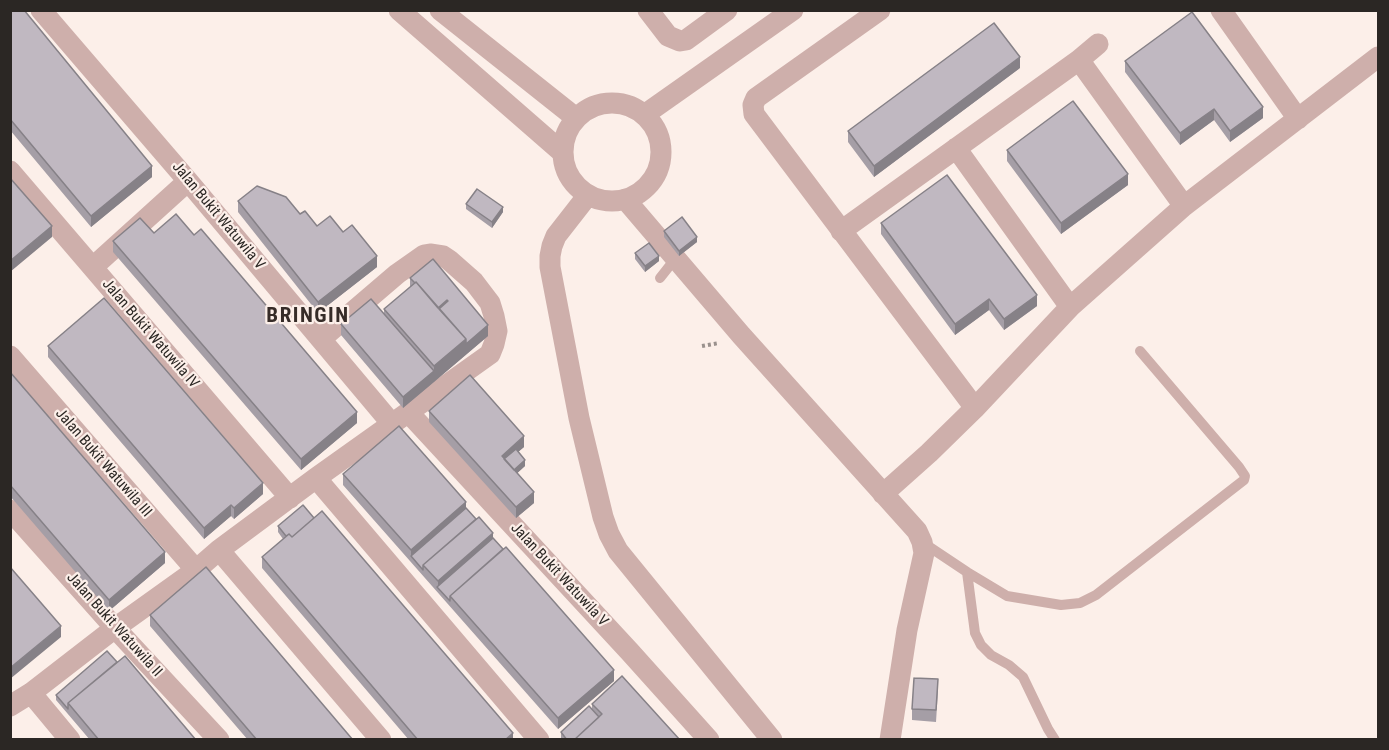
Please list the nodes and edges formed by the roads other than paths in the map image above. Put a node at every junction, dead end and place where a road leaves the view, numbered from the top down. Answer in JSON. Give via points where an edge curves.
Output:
{"nodes":[{"id":1,"x":41,"y":10,"type":"edge"},
{"id":2,"x":399,"y":10,"type":"edge"},
{"id":3,"x":440,"y":10,"type":"edge"},
{"id":4,"x":648,"y":10,"type":"edge"},
{"id":5,"x":727,"y":10,"type":"edge"},
{"id":6,"x":793,"y":10,"type":"edge"},
{"id":7,"x":880,"y":10,"type":"edge"},
{"id":8,"x":1221,"y":10,"type":"edge"},
{"id":9,"x":1098,"y":44,"type":"dead end"},
{"id":10,"x":1378,"y":57,"type":"edge"},
{"id":11,"x":1079,"y":60,"type":"junction"},
{"id":12,"x":644,"y":115,"type":"junction"},
{"id":13,"x":576,"y":118,"type":"junction"},
{"id":14,"x":1298,"y":119,"type":"junction"},
{"id":15,"x":956,"y":148,"type":"junction"},
{"id":16,"x":563,"y":153,"type":"junction"},
{"id":17,"x":10,"y":171,"type":"edge"},
{"id":18,"x":188,"y":181,"type":"junction"},
{"id":19,"x":588,"y":195,"type":"junction"},
{"id":20,"x":625,"y":200,"type":"junction"},
{"id":21,"x":1184,"y":206,"type":"junction"},
{"id":22,"x":841,"y":231,"type":"junction"},
{"id":23,"x":675,"y":259,"type":"junction"},
{"id":24,"x":93,"y":267,"type":"junction"},
{"id":25,"x":660,"y":278,"type":"dead end"},
{"id":26,"x":1070,"y":307,"type":"junction"},
{"id":27,"x":321,"y":339,"type":"junction"},
{"id":28,"x":1140,"y":351,"type":"dead end"},
{"id":29,"x":10,"y":356,"type":"edge"},
{"id":30,"x":975,"y":408,"type":"junction"},
{"id":31,"x":400,"y":418,"type":"junction"},
{"id":32,"x":316,"y":478,"type":"junction"},
{"id":33,"x":883,"y":494,"type":"junction"},
{"id":34,"x":290,"y":498,"type":"junction"},
{"id":35,"x":10,"y":510,"type":"edge"},
{"id":36,"x":922,"y":542,"type":"junction"},
{"id":37,"x":219,"y":550,"type":"junction"},
{"id":38,"x":196,"y":570,"type":"junction"},
{"id":39,"x":967,"y":572,"type":"junction"},
{"id":40,"x":115,"y":628,"type":"junction"},
{"id":41,"x":31,"y":693,"type":"junction"},
{"id":42,"x":10,"y":706,"type":"edge"},
{"id":43,"x":892,"y":739,"type":"edge"},
{"id":44,"x":70,"y":740,"type":"edge"},
{"id":45,"x":219,"y":740,"type":"edge"},
{"id":46,"x":381,"y":740,"type":"edge"},
{"id":47,"x":539,"y":740,"type":"edge"},
{"id":48,"x":709,"y":740,"type":"edge"},
{"id":49,"x":772,"y":740,"type":"edge"},
{"id":50,"x":1055,"y":740,"type":"edge"}],
"edges":[{"from":1,"to":18,"type":"street","name":"Jalan Bukit Watuwila V"},
{"from":2,"to":16,"type":"street"},
{"from":3,"to":13,"type":"street"},
{"from":4,"to":5,"type":"street","via":[[668,36],[680,42]]},
{"from":6,"to":12,"type":"street"},
{"from":7,"to":22,"type":"street","via":[[756,98],[753,105],[754,114]]},
{"from":8,"to":14,"type":"street"},
{"from":9,"to":11,"type":"street"},
{"from":10,"to":14,"type":"street"},
{"from":11,"to":15,"type":"street"},
{"from":11,"to":21,"type":"street"},
{"from":12,"to":13,"type":"street","via":[[631,107],[602,104]]},
{"from":12,"to":20,"type":"street","via":[[658,135],[661,158],[653,180]]},
{"from":13,"to":16,"type":"street","via":[[564,140]]},
{"from":14,"to":21,"type":"street"},
{"from":15,"to":22,"type":"street"},
{"from":15,"to":26,"type":"street"},
{"from":16,"to":19,"type":"street","via":[[570,177]]},
{"from":17,"to":24,"type":"street","name":"Jalan Bukit Watuwila IV"},
{"from":18,"to":24,"type":"street"},
{"from":18,"to":27,"type":"street","name":"Jalan Bukit Watuwila V"},
{"from":19,"to":20,"type":"street"},
{"from":19,"to":49,"type":"street","via":[[556,236],[550,267],[603,517],[618,551]]},
{"from":20,"to":23,"type":"street"},
{"from":21,"to":26,"type":"street"},
{"from":22,"to":30,"type":"street"},
{"from":23,"to":25,"type":"lane"},
{"from":23,"to":33,"type":"street"},
{"from":24,"to":34,"type":"street","name":"Jalan Bukit Watuwila IV"},
{"from":26,"to":30,"type":"street"},
{"from":27,"to":31,"type":"street","name":"Jalan Bukit Watuwila V"},
{"from":27,"to":31,"type":"street","via":[[397,273],[424,255],[443,256],[474,282],[490,303],[494,316],[496,331],[490,354]]},
{"from":28,"to":39,"type":"lane","via":[[1239,467],[1244,480],[1096,595],[1080,603],[1061,605],[1007,596]]},
{"from":29,"to":38,"type":"street","name":"Jalan Bukit Watuwila III"},
{"from":30,"to":33,"type":"street"},
{"from":31,"to":32,"type":"street"},
{"from":31,"to":48,"type":"street","name":"Jalan Bukit Watuwila V","via":[[630,652]]},
{"from":32,"to":34,"type":"street"},
{"from":32,"to":47,"type":"street"},
{"from":33,"to":36,"type":"street","via":[[917,531]]},
{"from":34,"to":37,"type":"street"},
{"from":35,"to":40,"type":"street","name":"Jalan Bukit Watuwila II"},
{"from":36,"to":39,"type":"lane"},
{"from":36,"to":43,"type":"street","via":[[924,553],[907,630]]},
{"from":37,"to":38,"type":"street"},
{"from":37,"to":46,"type":"street"},
{"from":38,"to":40,"type":"street"},
{"from":39,"to":50,"type":"lane","via":[[975,633],[981,645],[1023,677]]},
{"from":40,"to":41,"type":"street"},
{"from":40,"to":45,"type":"street","name":"Jalan Bukit Watuwila II"},
{"from":41,"to":42,"type":"street"},
{"from":41,"to":44,"type":"street"}]}
